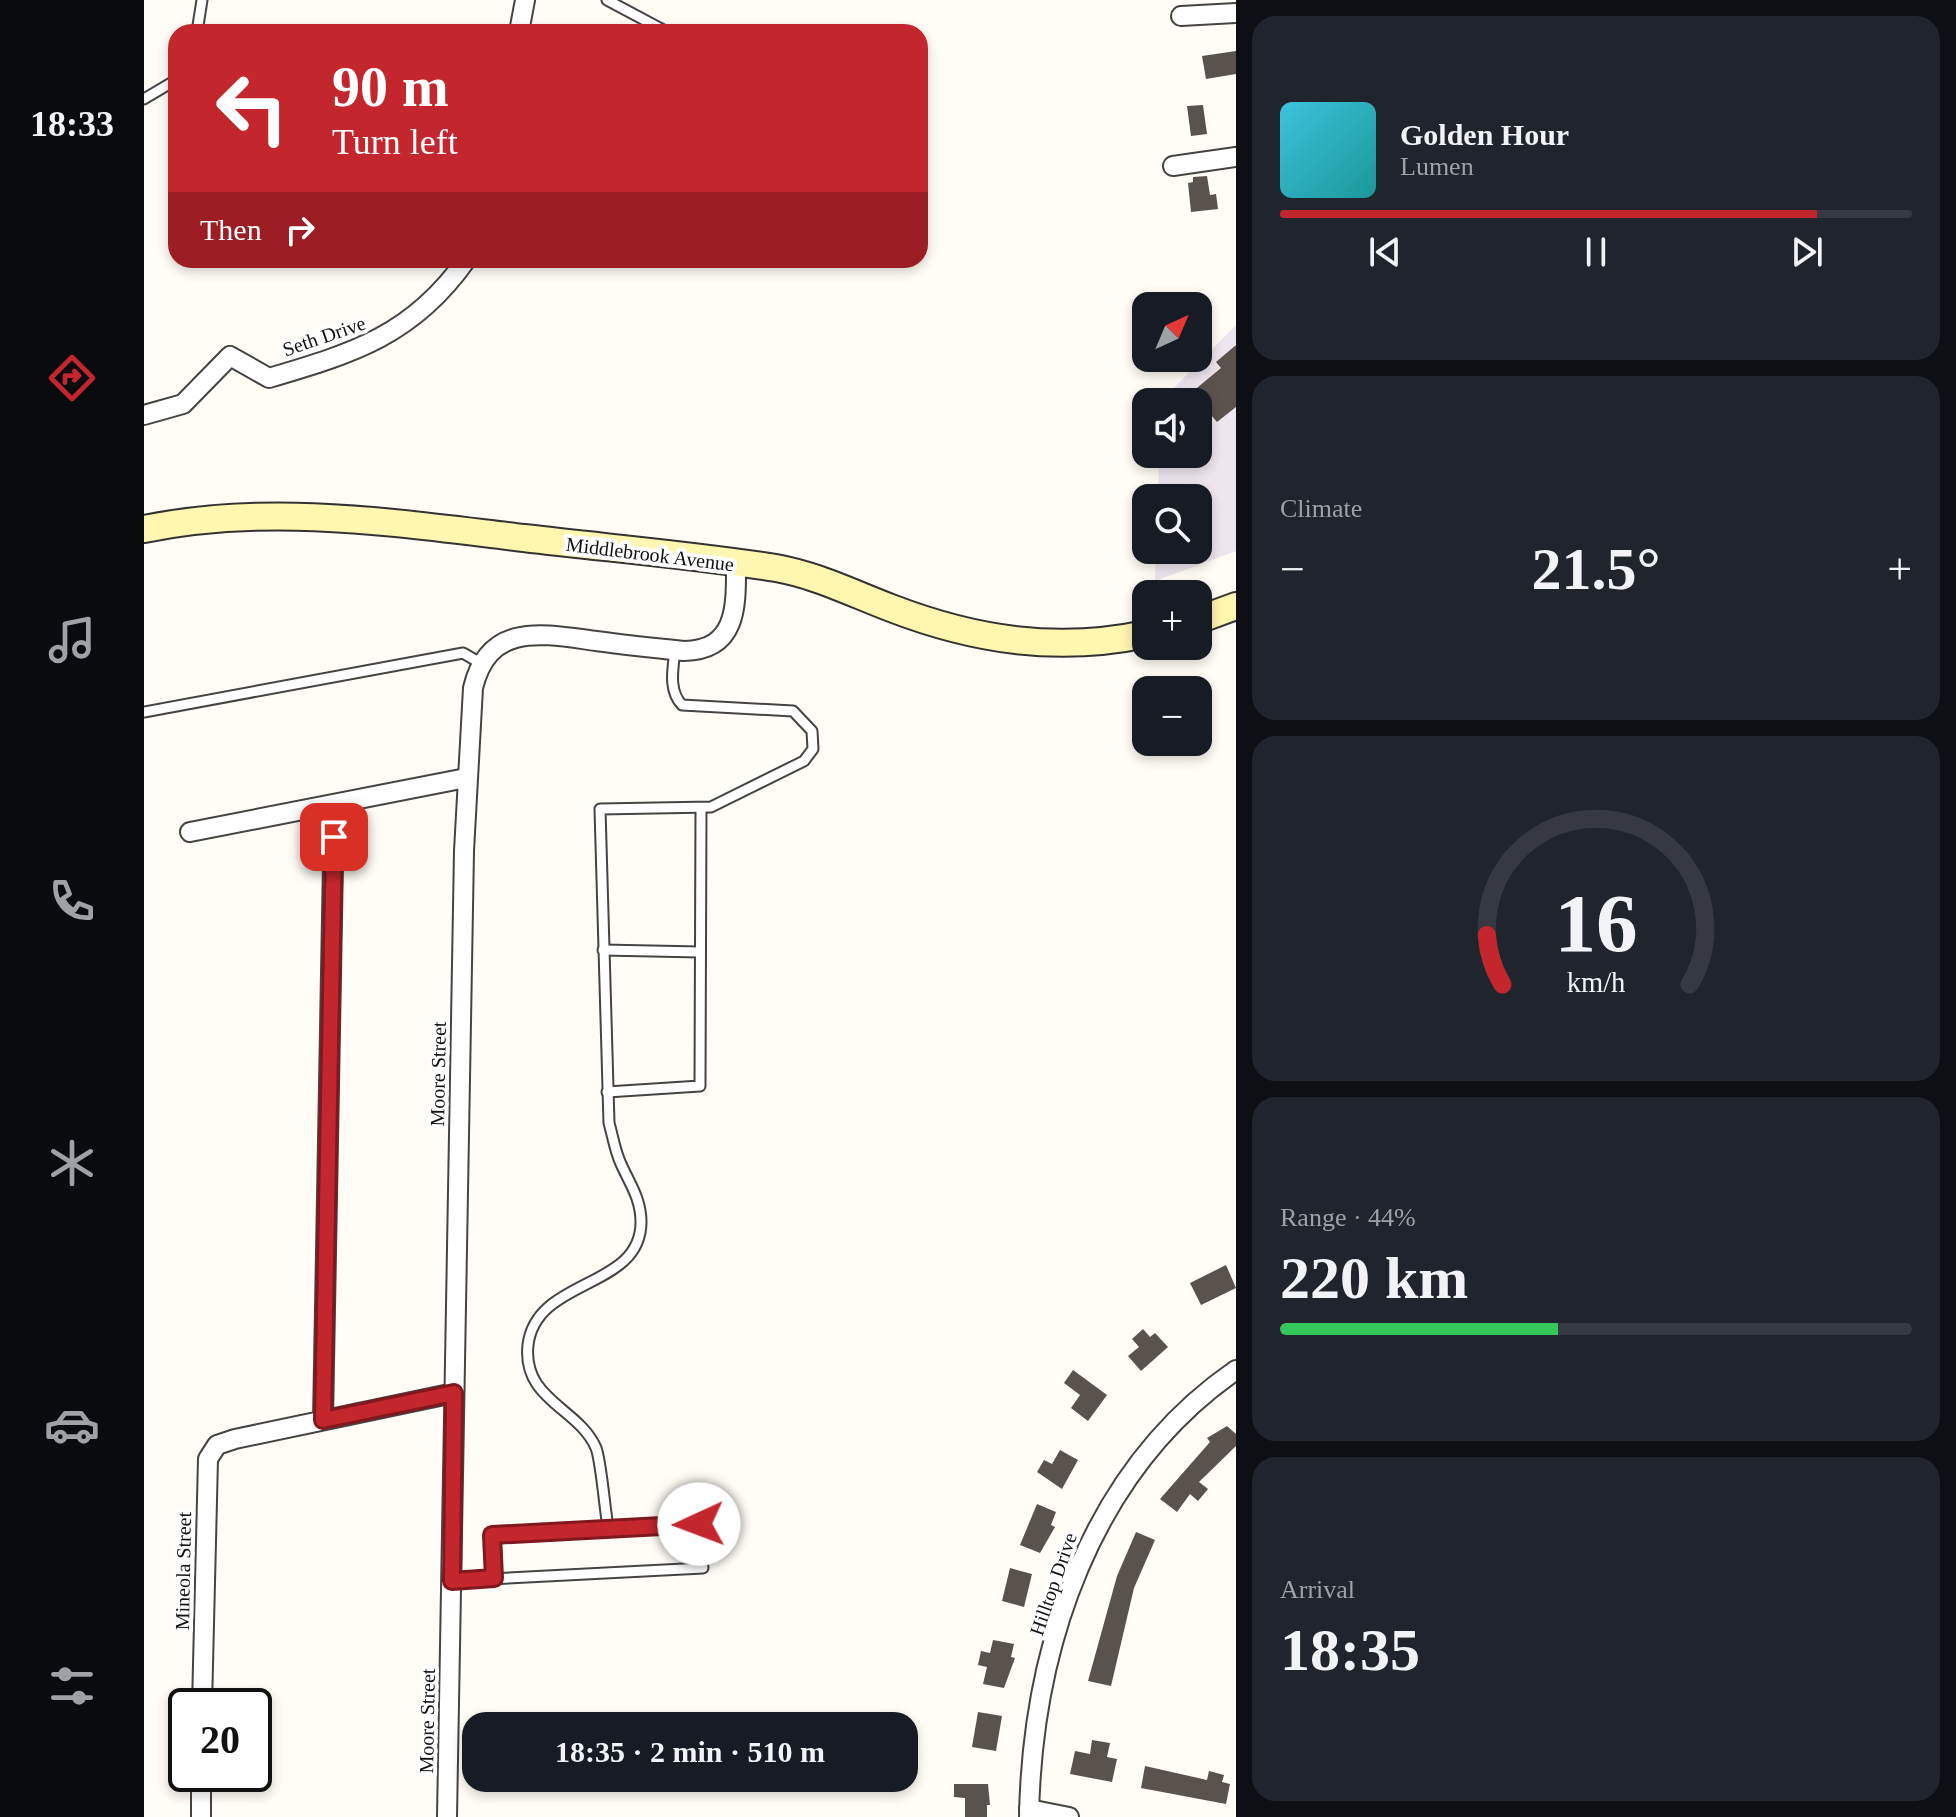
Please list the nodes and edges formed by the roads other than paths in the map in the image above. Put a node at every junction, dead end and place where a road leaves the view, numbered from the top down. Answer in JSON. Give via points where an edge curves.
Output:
{"nodes":[{"id":1,"x":202,"y":0,"type":"edge"},
{"id":2,"x":525,"y":0,"type":"edge"},
{"id":3,"x":607,"y":0,"type":"edge"},
{"id":4,"x":1236,"y":13,"type":"edge"},
{"id":5,"x":1181,"y":16,"type":"dead end"},
{"id":6,"x":198,"y":24,"type":"edge"},
{"id":7,"x":520,"y":24,"type":"edge"},
{"id":8,"x":652,"y":24,"type":"edge"},
{"id":9,"x":168,"y":85,"type":"edge"},
{"id":10,"x":144,"y":99,"type":"edge"},
{"id":11,"x":1236,"y":157,"type":"edge"},
{"id":12,"x":1173,"y":166,"type":"dead end"},
{"id":13,"x":460,"y":268,"type":"edge"},
{"id":14,"x":144,"y":415,"type":"edge"},
{"id":15,"x":144,"y":529,"type":"edge"},
{"id":16,"x":736,"y":565,"type":"junction"},
{"id":17,"x":1236,"y":606,"type":"edge"},
{"id":18,"x":1212,"y":615,"type":"edge"},
{"id":19,"x":1132,"y":636,"type":"edge"},
{"id":20,"x":675,"y":650,"type":"junction"},
{"id":21,"x":482,"y":664,"type":"junction"},
{"id":22,"x":144,"y":712,"type":"edge"},
{"id":23,"x":466,"y":778,"type":"junction"},
{"id":24,"x":334,"y":806,"type":"junction"},
{"id":25,"x":701,"y":809,"type":"junction"},
{"id":26,"x":190,"y":832,"type":"dead end"},
{"id":27,"x":603,"y":950,"type":"junction"},
{"id":28,"x":700,"y":952,"type":"junction"},
{"id":29,"x":607,"y":1092,"type":"junction"},
{"id":30,"x":1236,"y":1370,"type":"edge"},
{"id":31,"x":454,"y":1393,"type":"junction"},
{"id":32,"x":323,"y":1420,"type":"junction"},
{"id":33,"x":608,"y":1527,"type":"junction"},
{"id":34,"x":494,"y":1578,"type":"junction"},
{"id":35,"x":452,"y":1581,"type":"junction"},
{"id":36,"x":202,"y":1688,"type":"edge"},
{"id":37,"x":201,"y":1792,"type":"edge"},
{"id":38,"x":1029,"y":1813,"type":"edge"},
{"id":39,"x":201,"y":1817,"type":"edge"},
{"id":40,"x":447,"y":1817,"type":"edge"},
{"id":41,"x":1069,"y":1817,"type":"edge"}],
"edges":[{"from":1,"to":6,"type":"lane"},
{"from":2,"to":7,"type":"street"},
{"from":3,"to":8,"type":"lane"},
{"from":4,"to":5,"type":"street"},
{"from":9,"to":10,"type":"lane"},
{"from":11,"to":12,"type":"street"},
{"from":13,"to":14,"type":"street","name":"Seth Drive","via":[[412,320],[368,346],[269,378],[230,356],[183,404]]},
{"from":15,"to":16,"type":"main road","name":"Middlebrook Avenue","via":[[241,516],[333,516]]},
{"from":16,"to":19,"type":"main road","name":"Middlebrook Avenue","via":[[803,575],[923,620],[999,639],[1069,643]]},
{"from":16,"to":20,"type":"street","via":[[736,608],[729,626],[706,647]]},
{"from":17,"to":18,"type":"main road"},
{"from":20,"to":21,"type":"street","via":[[534,633],[499,646]]},
{"from":20,"to":25,"type":"lane","via":[[672,683],[682,705],[783,708],[800,716],[812,731],[809,755],[796,766]]},
{"from":21,"to":22,"type":"lane","via":[[463,653]]},
{"from":21,"to":23,"type":"street","name":"Moore Street","via":[[473,688]]},
{"from":23,"to":24,"type":"street"},
{"from":23,"to":31,"type":"street","name":"Moore Street"},
{"from":24,"to":26,"type":"street"},
{"from":24,"to":32,"type":"street"},
{"from":25,"to":27,"type":"lane","via":[[600,809]]},
{"from":25,"to":28,"type":"lane"},
{"from":27,"to":28,"type":"lane"},
{"from":27,"to":29,"type":"lane"},
{"from":28,"to":29,"type":"lane","via":[[700,1086]]},
{"from":29,"to":33,"type":"lane","via":[[615,1149],[638,1199],[640,1235],[630,1254],[611,1271],[550,1304],[535,1323],[528,1346],[536,1386],[597,1449]]},
{"from":30,"to":38,"type":"street","name":"Hilltop Drive","via":[[1153,1442],[1092,1534],[1069,1592],[1047,1676],[1031,1759]]},
{"from":31,"to":32,"type":"street"},
{"from":31,"to":35,"type":"street","name":"Moore Street"},
{"from":32,"to":36,"type":"street","name":"Mineola Street","via":[[221,1443],[208,1459]]},
{"from":33,"to":34,"type":"lane","via":[[492,1535]]},
{"from":33,"to":34,"type":"lane","via":[[699,1524],[703,1568]]},
{"from":34,"to":35,"type":"lane"},
{"from":35,"to":40,"type":"street","name":"Moore Street"},
{"from":37,"to":39,"type":"street"},
{"from":38,"to":41,"type":"street"}]}
